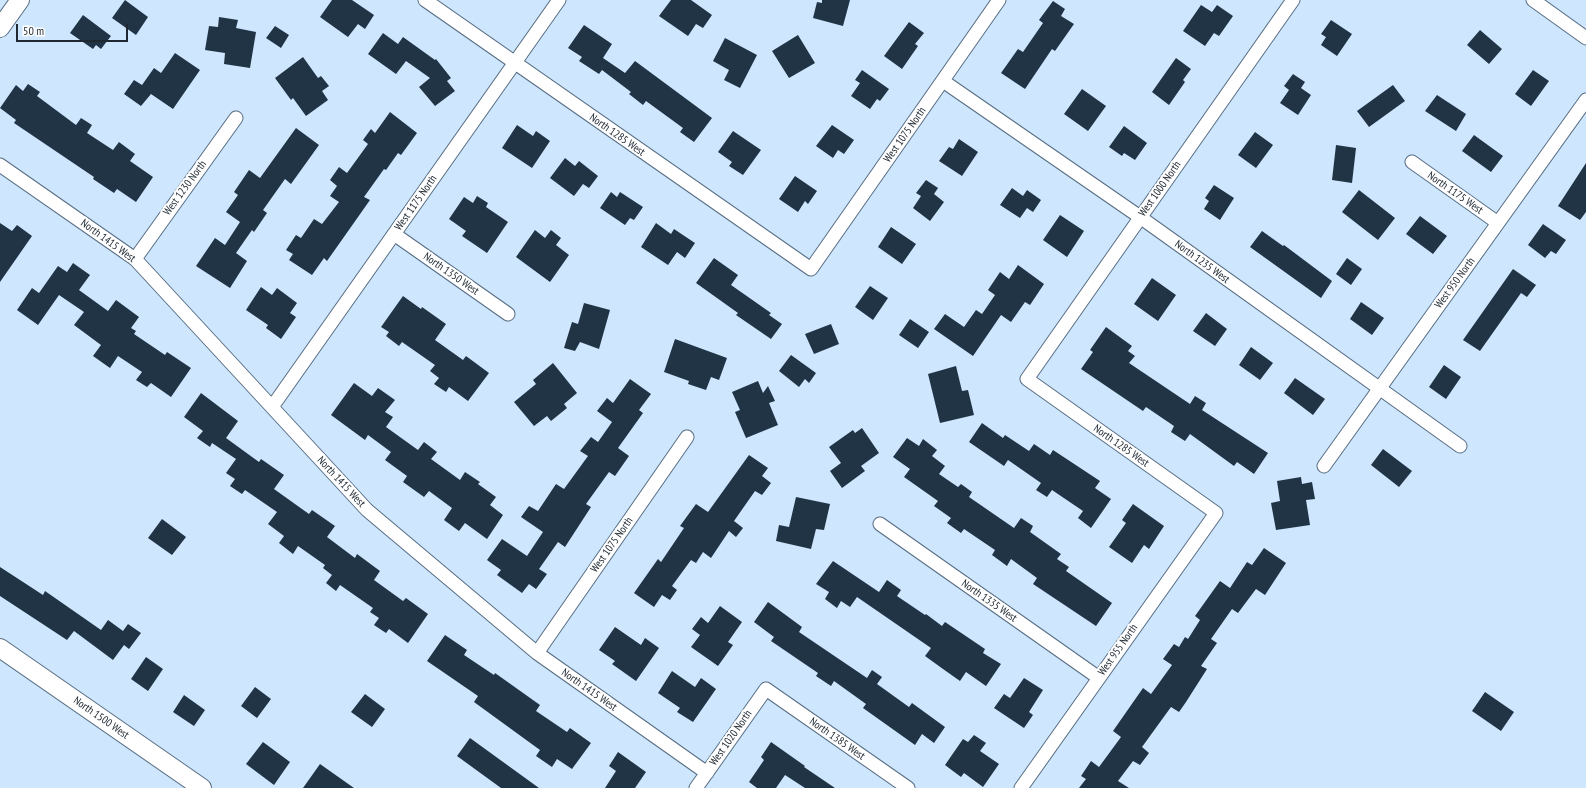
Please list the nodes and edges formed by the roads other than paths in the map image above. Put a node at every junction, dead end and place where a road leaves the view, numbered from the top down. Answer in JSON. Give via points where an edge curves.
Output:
{"nodes":[{"id":1,"x":20,"y":0,"type":"edge"},
{"id":2,"x":425,"y":0,"type":"edge"},
{"id":3,"x":559,"y":0,"type":"edge"},
{"id":4,"x":999,"y":0,"type":"edge"},
{"id":5,"x":1293,"y":0,"type":"edge"},
{"id":6,"x":1533,"y":0,"type":"edge"},
{"id":7,"x":0,"y":28,"type":"edge"},
{"id":8,"x":1586,"y":38,"type":"edge"},
{"id":9,"x":514,"y":64,"type":"junction"},
{"id":10,"x":943,"y":81,"type":"junction"},
{"id":11,"x":1586,"y":100,"type":"edge"},
{"id":12,"x":236,"y":118,"type":"dead end"},
{"id":13,"x":1412,"y":162,"type":"dead end"},
{"id":14,"x":0,"y":165,"type":"edge"},
{"id":15,"x":1140,"y":217,"type":"junction"},
{"id":16,"x":1498,"y":223,"type":"junction"},
{"id":17,"x":394,"y":234,"type":"junction"},
{"id":18,"x":135,"y":259,"type":"junction"},
{"id":19,"x":811,"y":269,"type":"joint"},
{"id":20,"x":508,"y":314,"type":"dead end"},
{"id":21,"x":1027,"y":379,"type":"joint"},
{"id":22,"x":1379,"y":388,"type":"junction"},
{"id":23,"x":272,"y":407,"type":"junction"},
{"id":24,"x":687,"y":438,"type":"dead end"},
{"id":25,"x":1460,"y":446,"type":"dead end"},
{"id":26,"x":1324,"y":466,"type":"dead end"},
{"id":27,"x":1216,"y":513,"type":"joint"},
{"id":28,"x":880,"y":524,"type":"dead end"},
{"id":29,"x":0,"y":648,"type":"edge"},
{"id":30,"x":537,"y":653,"type":"junction"},
{"id":31,"x":1099,"y":678,"type":"junction"},
{"id":32,"x":766,"y":689,"type":"joint"},
{"id":33,"x":707,"y":773,"type":"junction"},
{"id":34,"x":202,"y":788,"type":"edge"},
{"id":35,"x":696,"y":788,"type":"edge"},
{"id":36,"x":908,"y":788,"type":"edge"},
{"id":37,"x":1020,"y":788,"type":"edge"}],
"edges":[{"from":1,"to":7,"type":"street"},
{"from":2,"to":9,"type":"street","name":"North 1285 West"},
{"from":3,"to":9,"type":"street","name":"West 1175 North"},
{"from":4,"to":10,"type":"street","name":"West 1075 North"},
{"from":5,"to":15,"type":"street","name":"West 1000 North"},
{"from":6,"to":8,"type":"street"},
{"from":9,"to":17,"type":"street","name":"West 1175 North"},
{"from":9,"to":19,"type":"street","name":"North 1285 West"},
{"from":10,"to":15,"type":"street","name":"North 1235 West"},
{"from":10,"to":19,"type":"street","name":"West 1075 North"},
{"from":11,"to":16,"type":"street","name":"West 950 North"},
{"from":12,"to":18,"type":"street","name":"West 1230 North"},
{"from":13,"to":16,"type":"street","name":"North 1175 West"},
{"from":14,"to":18,"type":"street","name":"North 1415 West"},
{"from":15,"to":21,"type":"street","name":"West 1000 North"},
{"from":15,"to":22,"type":"street","name":"North 1235 West"},
{"from":16,"to":22,"type":"street","name":"West 950 North"},
{"from":17,"to":20,"type":"street","name":"North 1350 West"},
{"from":17,"to":23,"type":"street","name":"West 1175 North"},
{"from":18,"to":23,"type":"street","name":"North 1415 West"},
{"from":21,"to":27,"type":"street","name":"North 1285 West"},
{"from":22,"to":25,"type":"street","name":"North 1235 West"},
{"from":22,"to":26,"type":"street","name":"West 950 North"},
{"from":23,"to":30,"type":"street","name":"North 1415 West","via":[[367,510]]},
{"from":24,"to":30,"type":"street","name":"West 1075 North"},
{"from":27,"to":31,"type":"street","name":"West 955 North"},
{"from":28,"to":31,"type":"street","name":"North 1335 West"},
{"from":29,"to":34,"type":"street","name":"North 1500 West"},
{"from":30,"to":33,"type":"street","name":"North 1415 West"},
{"from":31,"to":37,"type":"street","name":"West 955 North"},
{"from":32,"to":33,"type":"street","name":"West 1020 North"},
{"from":32,"to":36,"type":"street","name":"North 1385 West"},
{"from":33,"to":35,"type":"street","name":"West 1020 North"}]}
